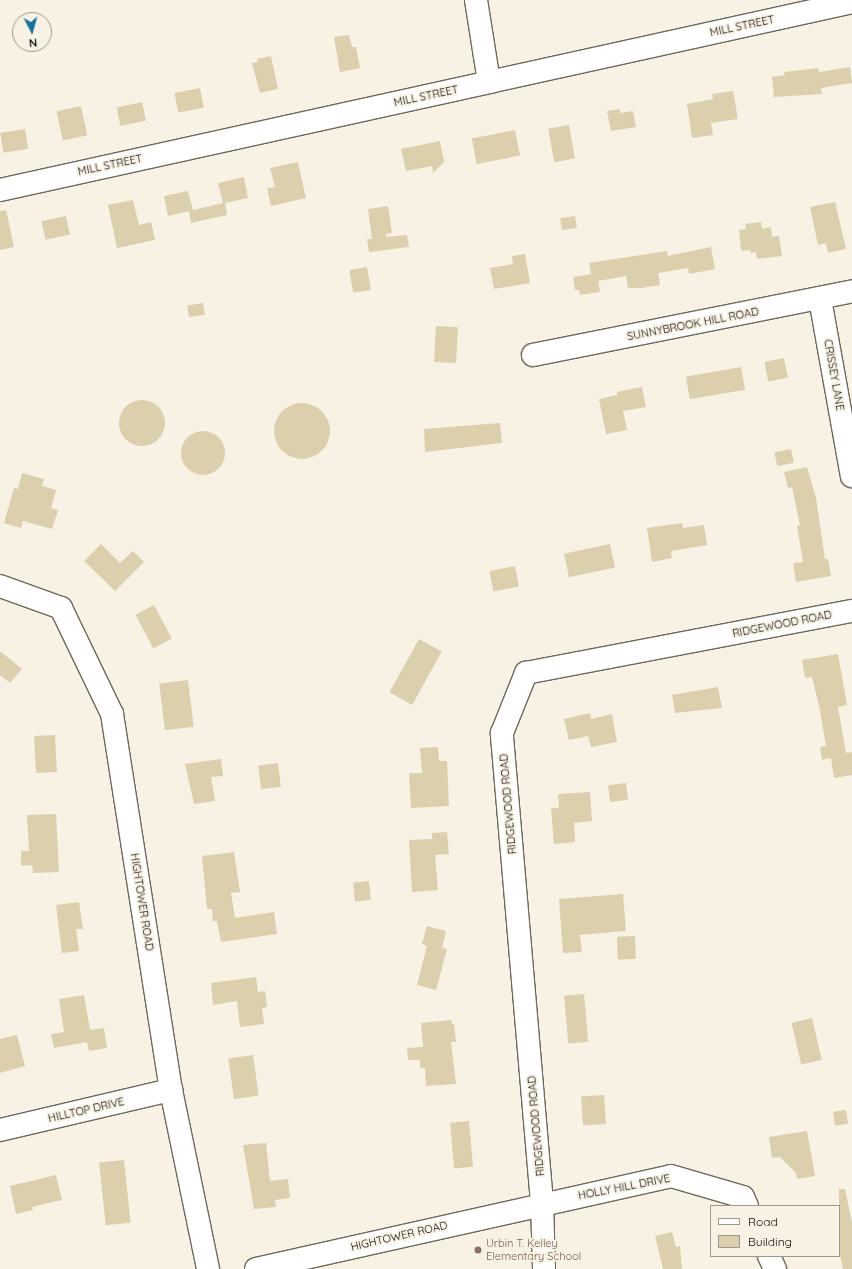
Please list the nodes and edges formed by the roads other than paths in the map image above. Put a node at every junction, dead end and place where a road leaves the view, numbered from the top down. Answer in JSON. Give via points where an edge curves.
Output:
{"nodes":[{"id":1,"x":476,"y":0,"type":"edge"},
{"id":2,"x":852,"y":2,"type":"edge"},
{"id":3,"x":489,"y":82,"type":"junction"},
{"id":4,"x":0,"y":190,"type":"edge"},
{"id":5,"x":852,"y":292,"type":"edge"},
{"id":6,"x":820,"y":299,"type":"junction"},
{"id":7,"x":533,"y":355,"type":"dead end"},
{"id":8,"x":852,"y":476,"type":"edge"},
{"id":9,"x":0,"y":586,"type":"edge"},
{"id":10,"x":852,"y":611,"type":"edge"},
{"id":11,"x":172,"y":1090,"type":"junction"},
{"id":12,"x":0,"y":1130,"type":"edge"},
{"id":13,"x":542,"y":1203,"type":"junction"},
{"id":14,"x":747,"y":1205,"type":"edge"},
{"id":15,"x":769,"y":1257,"type":"edge"},
{"id":16,"x":208,"y":1269,"type":"edge"},
{"id":17,"x":256,"y":1269,"type":"edge"},
{"id":18,"x":544,"y":1269,"type":"edge"},
{"id":19,"x":775,"y":1269,"type":"edge"}],
"edges":[{"from":1,"to":3,"type":"street"},
{"from":2,"to":3,"type":"street","name":"MILL STREET"},
{"from":3,"to":4,"type":"street","name":"MILL STREET"},
{"from":5,"to":6,"type":"street","name":"SUNNYBROOK HILL ROAD"},
{"from":6,"to":7,"type":"street","name":"SUNNYBROOK HILL ROAD"},
{"from":6,"to":8,"type":"street","name":"CRISSEY LANE"},
{"from":9,"to":11,"type":"street","name":"HIGHTOWER ROAD","via":[[61,608],[112,714]]},
{"from":10,"to":13,"type":"street","name":"RIDGEWOOD ROAD","via":[[526,673],[502,733]]},
{"from":11,"to":12,"type":"street","name":"HILLTOP DRIVE"},
{"from":11,"to":16,"type":"street","name":"HIGHTOWER ROAD"},
{"from":13,"to":14,"type":"street","name":"HOLLY HILL DRIVE","via":[[671,1176],[743,1197]]},
{"from":13,"to":17,"type":"street","name":"HIGHTOWER ROAD"},
{"from":13,"to":18,"type":"street","name":"RIDGEWOOD ROAD"},
{"from":15,"to":19,"type":"street"}]}
